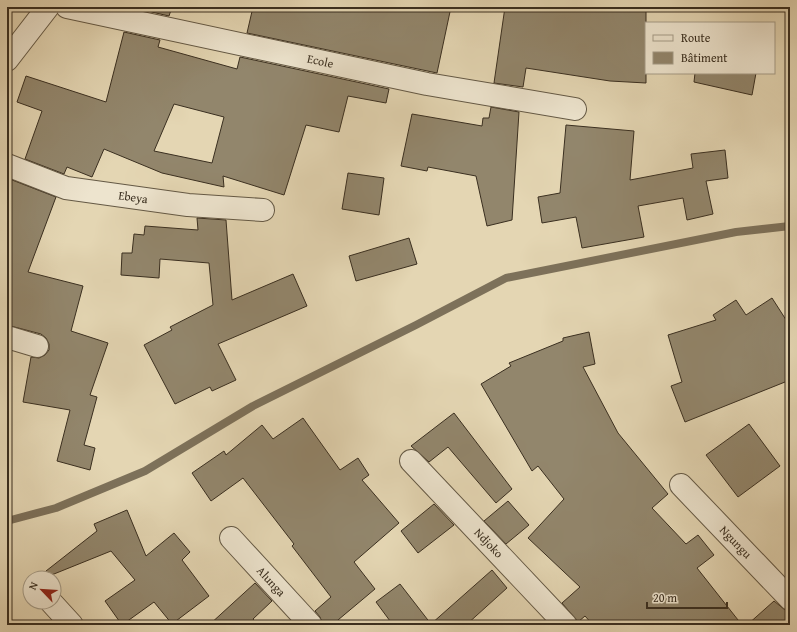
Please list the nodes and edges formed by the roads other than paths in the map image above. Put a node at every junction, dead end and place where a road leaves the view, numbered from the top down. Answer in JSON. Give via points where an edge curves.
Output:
{"nodes":[{"id":1,"x":48,"y":7,"type":"edge"},
{"id":2,"x":67,"y":7,"type":"edge"},
{"id":3,"x":7,"y":60,"type":"edge"},
{"id":4,"x":575,"y":109,"type":"dead end"},
{"id":5,"x":7,"y":165,"type":"edge"},
{"id":6,"x":263,"y":210,"type":"dead end"},
{"id":7,"x":7,"y":338,"type":"edge"},
{"id":8,"x":37,"y":346,"type":"dead end"},
{"id":9,"x":411,"y":461,"type":"dead end"},
{"id":10,"x":682,"y":485,"type":"dead end"},
{"id":11,"x":231,"y":538,"type":"dead end"},
{"id":12,"x":790,"y":598,"type":"edge"},
{"id":13,"x":58,"y":610,"type":"edge"},
{"id":14,"x":72,"y":625,"type":"edge"},
{"id":15,"x":311,"y":625,"type":"edge"},
{"id":16,"x":566,"y":625,"type":"edge"}],
"edges":[{"from":1,"to":3,"type":"street"},
{"from":2,"to":4,"type":"street","name":"Ecole","via":[[427,84]]},
{"from":5,"to":6,"type":"street","name":"Ebeya","via":[[66,188],[188,205]]},
{"from":7,"to":8,"type":"street"},
{"from":9,"to":16,"type":"street","name":"Ndjoko"},
{"from":10,"to":12,"type":"street","name":"Ngungu"},
{"from":11,"to":15,"type":"street","name":"Alunga"},
{"from":13,"to":14,"type":"street"}]}
